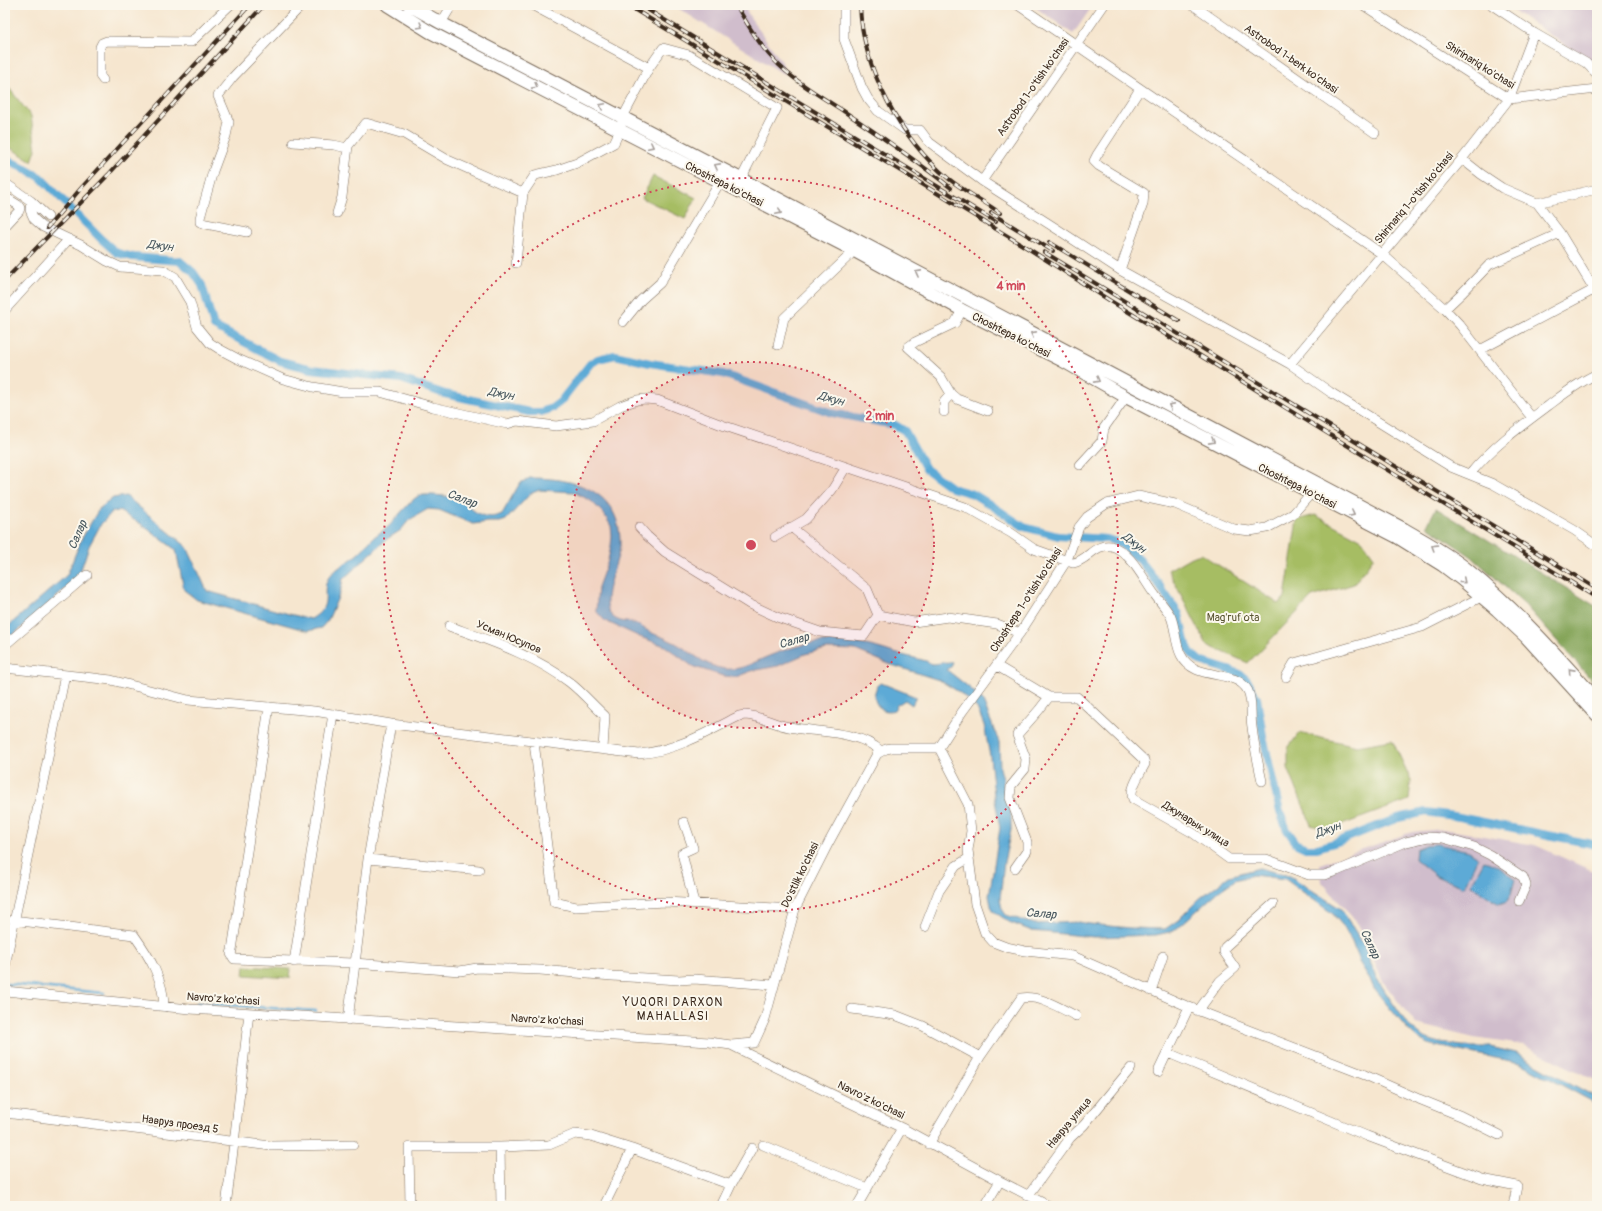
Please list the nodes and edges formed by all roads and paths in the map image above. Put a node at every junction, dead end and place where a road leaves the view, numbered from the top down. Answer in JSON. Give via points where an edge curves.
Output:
{"nodes":[{"id":1,"x":230,"y":5,"type":"edge"},
{"id":2,"x":302,"y":5,"type":"edge"},
{"id":3,"x":387,"y":5,"type":"edge"},
{"id":4,"x":409,"y":5,"type":"edge"},
{"id":5,"x":452,"y":5,"type":"edge"},
{"id":6,"x":532,"y":5,"type":"edge"},
{"id":7,"x":844,"y":5,"type":"edge"},
{"id":8,"x":1018,"y":5,"type":"edge"},
{"id":9,"x":1104,"y":5,"type":"edge"},
{"id":10,"x":1193,"y":5,"type":"edge"},
{"id":11,"x":1363,"y":5,"type":"edge"},
{"id":12,"x":1492,"y":5,"type":"edge"},
{"id":13,"x":442,"y":24,"type":"junction"},
{"id":14,"x":1534,"y":33,"type":"junction"},
{"id":15,"x":1077,"y":45,"type":"junction"},
{"id":16,"x":649,"y":68,"type":"junction"},
{"id":17,"x":1597,"y":74,"type":"edge"},
{"id":18,"x":103,"y":80,"type":"dead end"},
{"id":19,"x":1140,"y":89,"type":"junction"},
{"id":20,"x":1597,"y":89,"type":"edge"},
{"id":21,"x":1509,"y":99,"type":"junction"},
{"id":22,"x":623,"y":118,"type":"junction"},
{"id":23,"x":620,"y":130,"type":"junction"},
{"id":24,"x":1375,"y":133,"type":"dead end"},
{"id":25,"x":293,"y":142,"type":"dead end"},
{"id":26,"x":347,"y":148,"type":"junction"},
{"id":27,"x":1462,"y":159,"type":"junction"},
{"id":28,"x":741,"y":179,"type":"junction"},
{"id":29,"x":720,"y":182,"type":"junction"},
{"id":30,"x":982,"y":182,"type":"junction"},
{"id":31,"x":5,"y":183,"type":"edge"},
{"id":32,"x":1597,"y":189,"type":"edge"},
{"id":33,"x":523,"y":193,"type":"junction"},
{"id":34,"x":5,"y":197,"type":"edge"},
{"id":35,"x":31,"y":203,"type":"junction"},
{"id":36,"x":1537,"y":203,"type":"junction"},
{"id":37,"x":20,"y":208,"type":"junction"},
{"id":38,"x":337,"y":213,"type":"dead end"},
{"id":39,"x":48,"y":217,"type":"dead end"},
{"id":40,"x":5,"y":226,"type":"edge"},
{"id":41,"x":247,"y":232,"type":"dead end"},
{"id":42,"x":1560,"y":233,"type":"junction"},
{"id":43,"x":69,"y":239,"type":"junction"},
{"id":44,"x":851,"y":250,"type":"junction"},
{"id":45,"x":1382,"y":254,"type":"junction"},
{"id":46,"x":516,"y":263,"type":"dead end"},
{"id":47,"x":1120,"y":270,"type":"junction"},
{"id":48,"x":1596,"y":290,"type":"edge"},
{"id":49,"x":1445,"y":309,"type":"junction"},
{"id":50,"x":5,"y":310,"type":"edge"},
{"id":51,"x":962,"y":310,"type":"junction"},
{"id":52,"x":623,"y":322,"type":"dead end"},
{"id":53,"x":778,"y":345,"type":"dead end"},
{"id":54,"x":1480,"y":350,"type":"junction"},
{"id":55,"x":1290,"y":364,"type":"junction"},
{"id":56,"x":1597,"y":374,"type":"edge"},
{"id":57,"x":951,"y":394,"type":"junction"},
{"id":58,"x":1126,"y":397,"type":"junction"},
{"id":59,"x":988,"y":411,"type":"dead end"},
{"id":60,"x":944,"y":412,"type":"dead end"},
{"id":61,"x":1532,"y":418,"type":"junction"},
{"id":62,"x":1245,"y":452,"type":"junction"},
{"id":63,"x":1080,"y":465,"type":"dead end"},
{"id":64,"x":846,"y":467,"type":"junction"},
{"id":65,"x":1470,"y":474,"type":"junction"},
{"id":66,"x":1315,"y":489,"type":"junction"},
{"id":67,"x":639,"y":526,"type":"dead end"},
{"id":68,"x":791,"y":527,"type":"junction"},
{"id":69,"x":774,"y":537,"type":"dead end"},
{"id":70,"x":1597,"y":546,"type":"edge"},
{"id":71,"x":1069,"y":556,"type":"junction"},
{"id":72,"x":87,"y":575,"type":"dead end"},
{"id":73,"x":1481,"y":597,"type":"junction"},
{"id":74,"x":878,"y":615,"type":"junction"},
{"id":75,"x":449,"y":626,"type":"dead end"},
{"id":76,"x":1020,"y":633,"type":"junction"},
{"id":77,"x":5,"y":645,"type":"edge"},
{"id":78,"x":997,"y":666,"type":"junction"},
{"id":79,"x":5,"y":668,"type":"edge"},
{"id":80,"x":65,"y":675,"type":"junction"},
{"id":81,"x":1286,"y":677,"type":"dead end"},
{"id":82,"x":1049,"y":696,"type":"junction"},
{"id":83,"x":1597,"y":700,"type":"edge"},
{"id":84,"x":269,"y":707,"type":"junction"},
{"id":85,"x":333,"y":714,"type":"junction"},
{"id":86,"x":1597,"y":715,"type":"edge"},
{"id":87,"x":391,"y":724,"type":"junction"},
{"id":88,"x":534,"y":742,"type":"junction"},
{"id":89,"x":939,"y":748,"type":"junction"},
{"id":90,"x":602,"y":749,"type":"junction"},
{"id":91,"x":881,"y":751,"type":"junction"},
{"id":92,"x":1262,"y":781,"type":"dead end"},
{"id":93,"x":684,"y":822,"type":"dead end"},
{"id":94,"x":969,"y":858,"type":"junction"},
{"id":95,"x":368,"y":859,"type":"junction"},
{"id":96,"x":1015,"y":868,"type":"dead end"},
{"id":97,"x":479,"y":870,"type":"dead end"},
{"id":98,"x":1520,"y":901,"type":"dead end"},
{"id":99,"x":694,"y":903,"type":"junction"},
{"id":100,"x":1273,"y":904,"type":"dead end"},
{"id":101,"x":795,"y":909,"type":"junction"},
{"id":102,"x":13,"y":920,"type":"junction"},
{"id":103,"x":925,"y":927,"type":"dead end"},
{"id":104,"x":1163,"y":956,"type":"dead end"},
{"id":105,"x":294,"y":962,"type":"junction"},
{"id":106,"x":354,"y":963,"type":"junction"},
{"id":107,"x":5,"y":966,"type":"edge"},
{"id":108,"x":774,"y":985,"type":"junction"},
{"id":109,"x":5,"y":991,"type":"edge"},
{"id":110,"x":1151,"y":991,"type":"junction"},
{"id":111,"x":164,"y":1007,"type":"junction"},
{"id":112,"x":1189,"y":1007,"type":"junction"},
{"id":113,"x":852,"y":1009,"type":"dead end"},
{"id":114,"x":1198,"y":1011,"type":"junction"},
{"id":115,"x":249,"y":1013,"type":"junction"},
{"id":116,"x":1076,"y":1016,"type":"dead end"},
{"id":117,"x":348,"y":1020,"type":"junction"},
{"id":118,"x":754,"y":1043,"type":"junction"},
{"id":119,"x":731,"y":1045,"type":"junction"},
{"id":120,"x":1168,"y":1053,"type":"junction"},
{"id":121,"x":750,"y":1056,"type":"junction"},
{"id":122,"x":980,"y":1056,"type":"junction"},
{"id":123,"x":1131,"y":1068,"type":"dead end"},
{"id":124,"x":1158,"y":1072,"type":"dead end"},
{"id":125,"x":5,"y":1113,"type":"edge"},
{"id":126,"x":902,"y":1128,"type":"junction"},
{"id":127,"x":1499,"y":1135,"type":"dead end"},
{"id":128,"x":234,"y":1143,"type":"junction"},
{"id":129,"x":352,"y":1144,"type":"dead end"},
{"id":130,"x":929,"y":1144,"type":"junction"},
{"id":131,"x":763,"y":1145,"type":"dead end"},
{"id":132,"x":500,"y":1148,"type":"junction"},
{"id":133,"x":752,"y":1148,"type":"dead end"},
{"id":134,"x":632,"y":1149,"type":"junction"},
{"id":135,"x":1000,"y":1181,"type":"junction"},
{"id":136,"x":731,"y":1185,"type":"junction"},
{"id":137,"x":867,"y":1188,"type":"junction"},
{"id":138,"x":1028,"y":1196,"type":"junction"},
{"id":139,"x":226,"y":1206,"type":"edge"},
{"id":140,"x":410,"y":1206,"type":"edge"},
{"id":141,"x":501,"y":1206,"type":"edge"},
{"id":142,"x":604,"y":1206,"type":"edge"},
{"id":143,"x":721,"y":1206,"type":"edge"},
{"id":144,"x":857,"y":1206,"type":"edge"},
{"id":145,"x":985,"y":1206,"type":"edge"},
{"id":146,"x":1049,"y":1206,"type":"edge"},
{"id":147,"x":1513,"y":1206,"type":"edge"}],
"edges":[{"from":1,"to":18,"type":"street","via":[[191,42],[102,43],[100,76]]},
{"from":2,"to":41,"type":"street","via":[[218,96],[229,122],[200,222]]},
{"from":3,"to":23,"type":"main road","name":"Choshtepa ko'chasi","one_way":true,"via":[[430,32]]},
{"from":4,"to":13,"type":"main road","name":"Choshtepa ko'chasi"},
{"from":5,"to":13,"type":"street"},
{"from":6,"to":16,"type":"street"},
{"from":7,"to":30,"type":"street","via":[[844,39],[868,99],[878,110],[905,130],[920,130],[929,142]]},
{"from":8,"to":15,"type":"street"},
{"from":9,"to":15,"type":"street","name":"Astrobod 1-o'tish ko'chasi"},
{"from":10,"to":24,"type":"street","name":"Astrobod 1-berk ko'chasi"},
{"from":11,"to":21,"type":"street","name":"Shirinariq ko'chasi"},
{"from":12,"to":14,"type":"street"},
{"from":22,"to":13,"type":"main road","name":"Choshtepa ko'chasi","one_way":true},
{"from":14,"to":17,"type":"street","via":[[1586,63]]},
{"from":14,"to":21,"type":"street","name":"Shirinariq 1-o'tish ko'chasi"},
{"from":15,"to":19,"type":"street"},
{"from":15,"to":30,"type":"street","name":"Astrobod 1-o'tish ko'chasi"},
{"from":16,"to":22,"type":"street"},
{"from":16,"to":28,"type":"street","via":[[664,48],[689,55],[778,108]]},
{"from":19,"to":45,"type":"street"},
{"from":19,"to":47,"type":"street","via":[[1094,161],[1144,194],[1143,204]]},
{"from":20,"to":21,"type":"street","name":"Shirinariq ko'chasi"},
{"from":21,"to":27,"type":"street","name":"Shirinariq 1-o'tish ko'chasi"},
{"from":22,"to":23,"type":"street"},
{"from":28,"to":22,"type":"main road","name":"Choshtepa ko'chasi","one_way":true},
{"from":23,"to":29,"type":"main road","name":"Choshtepa ko'chasi","one_way":true},
{"from":23,"to":33,"type":"street","via":[[614,143],[577,163],[535,175]]},
{"from":25,"to":26,"type":"street"},
{"from":26,"to":33,"type":"street","via":[[366,123],[404,134],[448,160]]},
{"from":26,"to":38,"type":"street","via":[[342,197]]},
{"from":27,"to":36,"type":"street","via":[[1502,188]]},
{"from":27,"to":45,"type":"street","name":"Shirinariq 1-o'tish ko'chasi"},
{"from":62,"to":28,"type":"main road","name":"Choshtepa ko'chasi","one_way":true},
{"from":29,"to":44,"type":"main road","name":"Choshtepa ko'chasi","one_way":true},
{"from":29,"to":52,"type":"street","via":[[660,283],[641,300]]},
{"from":30,"to":47,"type":"street"},
{"from":31,"to":35,"type":"street"},
{"from":32,"to":36,"type":"street"},
{"from":33,"to":46,"type":"street"},
{"from":34,"to":37,"type":"street"},
{"from":35,"to":37,"type":"street"},
{"from":35,"to":39,"type":"street"},
{"from":35,"to":43,"type":"street","via":[[30,210],[34,219],[43,227]]},
{"from":36,"to":42,"type":"street"},
{"from":37,"to":40,"type":"street"},
{"from":42,"to":48,"type":"street"},
{"from":42,"to":49,"type":"street","via":[[1489,265]]},
{"from":43,"to":50,"type":"street"},
{"from":43,"to":64,"type":"street","via":[[120,267],[155,268],[170,273],[186,292],[197,328],[210,343],[283,379],[343,392],[380,392],[507,424],[517,421],[556,426],[592,421],[620,406],[641,400],[657,400]]},
{"from":44,"to":51,"type":"main road","name":"Choshtepa ko'chasi"},
{"from":44,"to":53,"type":"street","via":[[850,255],[784,318]]},
{"from":45,"to":49,"type":"street"},
{"from":45,"to":55,"type":"street","name":"Shirinariq 1-o'tish ko'chasi"},
{"from":47,"to":55,"type":"street"},
{"from":48,"to":54,"type":"street"},
{"from":49,"to":54,"type":"street"},
{"from":51,"to":57,"type":"street","via":[[955,323],[908,347],[941,377]]},
{"from":51,"to":58,"type":"main road","name":"Choshtepa ko'chasi","one_way":true,"via":[[1063,361]]},
{"from":54,"to":61,"type":"street"},
{"from":55,"to":65,"type":"street","via":[[1330,392],[1451,467]]},
{"from":56,"to":61,"type":"street","via":[[1576,385]]},
{"from":57,"to":59,"type":"street","via":[[957,399]]},
{"from":57,"to":60,"type":"street","via":[[944,402]]},
{"from":58,"to":62,"type":"main road","name":"Choshtepa ko'chasi","one_way":true},
{"from":58,"to":63,"type":"street","via":[[1104,428],[1102,441]]},
{"from":61,"to":65,"type":"street","via":[[1483,458]]},
{"from":62,"to":66,"type":"main road","name":"Choshtepa ko'chasi"},
{"from":64,"to":68,"type":"street","via":[[832,490],[806,518]]},
{"from":64,"to":71,"type":"street","via":[[965,507],[1034,549]]},
{"from":65,"to":70,"type":"street","via":[[1493,484]]},
{"from":66,"to":71,"type":"street","name":"Choshtepa 1-o'tish ko'chasi","via":[[1293,514],[1266,528],[1250,531],[1234,529],[1175,504],[1138,496],[1106,504],[1087,517],[1079,527]]},
{"from":66,"to":73,"type":"main road","name":"Choshtepa ko'chasi","one_way":true,"via":[[1442,565]]},
{"from":83,"to":66,"type":"main road","name":"Choshtepa ko'chasi","one_way":true,"via":[[1533,630],[1467,569],[1404,529]]},
{"from":67,"to":74,"type":"street","via":[[665,552],[749,604],[777,617],[820,632],[864,636]]},
{"from":68,"to":69,"type":"street"},
{"from":68,"to":74,"type":"street","via":[[867,589]]},
{"from":71,"to":76,"type":"street","name":"Choshtepa 1-o'tish ko'chasi"},
{"from":71,"to":92,"type":"street","via":[[1073,563],[1079,562],[1104,546],[1112,546],[1124,554],[1138,568],[1171,617],[1177,645],[1188,665],[1196,670],[1242,683],[1251,700],[1254,741]]},
{"from":72,"to":77,"type":"street"},
{"from":73,"to":81,"type":"street","via":[[1422,628],[1294,663]]},
{"from":73,"to":86,"type":"main road","name":"Choshtepa ko'chasi","via":[[1526,638]]},
{"from":74,"to":76,"type":"street","via":[[914,622],[948,617],[997,624]]},
{"from":75,"to":90,"type":"street","name":"Усман Юсупов","via":[[535,660],[570,682],[605,716]]},
{"from":76,"to":78,"type":"street","name":"Choshtepa 1-o'tish ko'chasi"},
{"from":78,"to":82,"type":"street","name":"Джунарык улица"},
{"from":78,"to":89,"type":"street","name":"Choshtepa 1-o'tish ko'chasi","via":[[962,712]]},
{"from":79,"to":80,"type":"street"},
{"from":80,"to":84,"type":"street","via":[[111,680],[188,700]]},
{"from":80,"to":102,"type":"street"},
{"from":82,"to":96,"type":"street","via":[[1017,735],[1026,759],[1026,769],[1011,786],[1010,798],[1027,842],[1027,851]]},
{"from":82,"to":98,"type":"street","name":"Джунарык улица","via":[[1077,697],[1144,760],[1145,764],[1131,791],[1133,799],[1193,834],[1229,859],[1266,859],[1309,875],[1324,875],[1406,842],[1428,837],[1443,838],[1490,854],[1523,877],[1526,885]]},
{"from":84,"to":85,"type":"street"},
{"from":84,"to":105,"type":"street","via":[[231,954],[237,960]]},
{"from":85,"to":87,"type":"street"},
{"from":85,"to":105,"type":"street"},
{"from":87,"to":88,"type":"street"},
{"from":87,"to":95,"type":"street"},
{"from":88,"to":90,"type":"street"},
{"from":88,"to":99,"type":"street","via":[[554,902],[576,908],[665,902]]},
{"from":89,"to":91,"type":"street","via":[[891,748]]},
{"from":89,"to":94,"type":"street","via":[[968,804],[971,831]]},
{"from":90,"to":91,"type":"street","via":[[650,754],[685,742],[745,715],[788,727],[844,735],[872,744]]},
{"from":91,"to":101,"type":"street","name":"Do'stlik ko'chasi","via":[[874,759]]},
{"from":93,"to":99,"type":"street","via":[[693,848],[682,853]]},
{"from":94,"to":103,"type":"street","via":[[956,866],[939,891]]},
{"from":94,"to":110,"type":"street","via":[[975,904],[985,933],[993,942],[1025,951],[1073,956]]},
{"from":95,"to":97,"type":"street"},
{"from":95,"to":106,"type":"street"},
{"from":99,"to":101,"type":"street"},
{"from":100,"to":114,"type":"street","via":[[1225,947],[1224,952],[1235,968],[1220,981]]},
{"from":101,"to":108,"type":"street","name":"Do'stlik ko'chasi"},
{"from":102,"to":107,"type":"street"},
{"from":102,"to":111,"type":"street","via":[[134,935],[158,977],[164,993]]},
{"from":104,"to":110,"type":"street"},
{"from":105,"to":106,"type":"street"},
{"from":106,"to":108,"type":"street","via":[[460,971],[477,968],[540,970]]},
{"from":106,"to":117,"type":"street"},
{"from":108,"to":118,"type":"street","name":"Do'stlik ko'chasi","via":[[765,1019]]},
{"from":109,"to":111,"type":"street","name":"Navro'z ko'chasi"},
{"from":110,"to":112,"type":"street"},
{"from":111,"to":115,"type":"street","name":"Navro'z ko'chasi"},
{"from":112,"to":114,"type":"street"},
{"from":112,"to":120,"type":"street"},
{"from":113,"to":122,"type":"street","via":[[895,1015],[923,1026]]},
{"from":114,"to":127,"type":"street","via":[[1365,1075]]},
{"from":115,"to":117,"type":"street","name":"Navro'z ko'chasi"},
{"from":115,"to":128,"type":"street"},
{"from":116,"to":122,"type":"street","via":[[1045,1001],[1021,998]]},
{"from":117,"to":119,"type":"street","name":"Navro'z ko'chasi"},
{"from":118,"to":119,"type":"street"},
{"from":118,"to":121,"type":"street","name":"Do'stlik ko'chasi"},
{"from":119,"to":121,"type":"street","name":"Navro'z ko'chasi"},
{"from":120,"to":124,"type":"street"},
{"from":120,"to":147,"type":"street","via":[[1367,1136],[1482,1179],[1517,1186]]},
{"from":121,"to":126,"type":"street","name":"Navro'z ko'chasi"},
{"from":122,"to":130,"type":"street"},
{"from":123,"to":138,"type":"street","name":"Навруз улица","via":[[1084,1125],[1070,1138]]},
{"from":125,"to":128,"type":"street","name":"Навруз проезд 5"},
{"from":126,"to":130,"type":"street","name":"Navro'z ko'chasi"},
{"from":126,"to":137,"type":"street"},
{"from":128,"to":129,"type":"street","name":"Навруз проезд 5","via":[[271,1146]]},
{"from":128,"to":139,"type":"street"},
{"from":130,"to":135,"type":"street","name":"Navro'z ko'chasi"},
{"from":131,"to":137,"type":"street"},
{"from":132,"to":134,"type":"street","via":[[549,1145],[575,1134],[591,1136]]},
{"from":132,"to":140,"type":"street","via":[[410,1147]]},
{"from":132,"to":141,"type":"street"},
{"from":133,"to":136,"type":"street"},
{"from":134,"to":136,"type":"street"},
{"from":134,"to":142,"type":"street"},
{"from":135,"to":138,"type":"street","name":"Navro'z ko'chasi"},
{"from":135,"to":145,"type":"street"},
{"from":136,"to":143,"type":"street"},
{"from":137,"to":144,"type":"street"},
{"from":138,"to":146,"type":"street","name":"Navro'z ko'chasi"}]}
